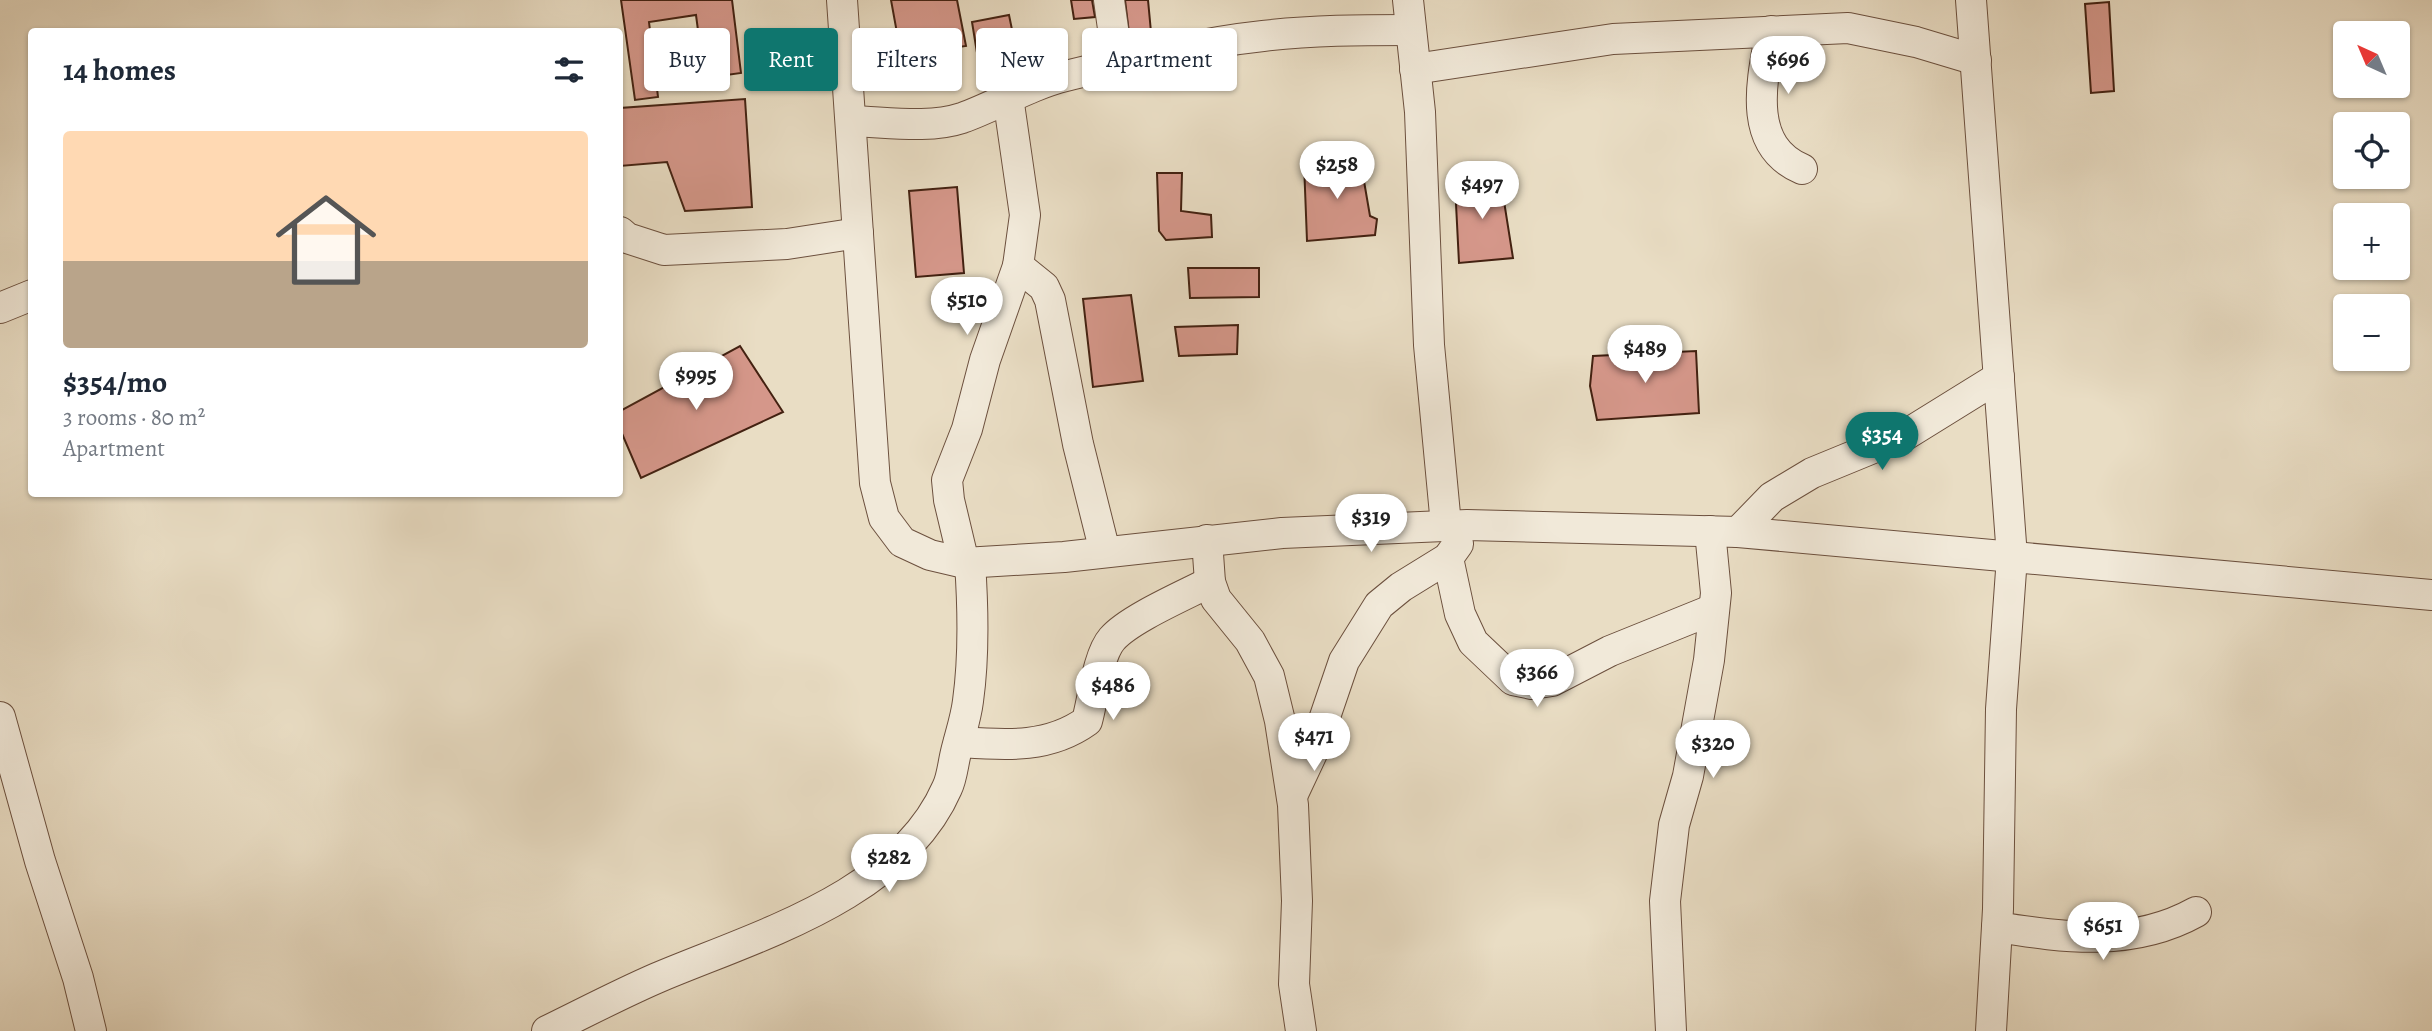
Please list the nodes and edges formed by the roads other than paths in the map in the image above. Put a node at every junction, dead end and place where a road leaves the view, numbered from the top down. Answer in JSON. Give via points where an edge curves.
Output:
{"nodes":[{"id":1,"x":842,"y":0,"type":"edge"},
{"id":2,"x":1109,"y":0,"type":"edge"},
{"id":3,"x":1408,"y":0,"type":"edge"},
{"id":4,"x":1971,"y":0,"type":"edge"},
{"id":5,"x":1113,"y":28,"type":"edge"},
{"id":6,"x":1411,"y":30,"type":"junction"},
{"id":7,"x":1771,"y":31,"type":"junction"},
{"id":8,"x":1237,"y":41,"type":"edge"},
{"id":9,"x":1976,"y":60,"type":"junction"},
{"id":10,"x":1415,"y":69,"type":"junction"},
{"id":11,"x":1082,"y":72,"type":"edge"},
{"id":12,"x":1008,"y":97,"type":"junction"},
{"id":13,"x":852,"y":121,"type":"junction"},
{"id":14,"x":1802,"y":169,"type":"dead end"},
{"id":15,"x":858,"y":233,"type":"junction"},
{"id":16,"x":623,"y":235,"type":"edge"},
{"id":17,"x":1018,"y":266,"type":"junction"},
{"id":18,"x":28,"y":297,"type":"edge"},
{"id":19,"x":0,"y":308,"type":"edge"},
{"id":20,"x":1999,"y":377,"type":"junction"},
{"id":21,"x":1456,"y":525,"type":"junction"},
{"id":22,"x":1724,"y":532,"type":"junction"},
{"id":23,"x":1206,"y":540,"type":"junction"},
{"id":24,"x":1105,"y":552,"type":"junction"},
{"id":25,"x":2012,"y":557,"type":"junction"},
{"id":26,"x":1448,"y":558,"type":"junction"},
{"id":27,"x":967,"y":563,"type":"junction"},
{"id":28,"x":1210,"y":582,"type":"junction"},
{"id":29,"x":2432,"y":595,"type":"edge"},
{"id":30,"x":1714,"y":609,"type":"junction"},
{"id":31,"x":0,"y":717,"type":"edge"},
{"id":32,"x":959,"y":742,"type":"junction"},
{"id":33,"x":1292,"y":796,"type":"junction"},
{"id":34,"x":2196,"y":912,"type":"dead end"},
{"id":35,"x":1997,"y":926,"type":"junction"},
{"id":36,"x":91,"y":1031,"type":"edge"},
{"id":37,"x":547,"y":1031,"type":"edge"},
{"id":38,"x":1301,"y":1031,"type":"edge"},
{"id":39,"x":1671,"y":1031,"type":"edge"},
{"id":40,"x":1991,"y":1031,"type":"edge"}],
"edges":[{"from":1,"to":13,"type":"street"},
{"from":2,"to":5,"type":"street"},
{"from":3,"to":6,"type":"street"},
{"from":4,"to":9,"type":"street"},
{"from":6,"to":8,"type":"street","via":[[1327,30]]},
{"from":6,"to":10,"type":"street"},
{"from":7,"to":9,"type":"street","via":[[1848,28]]},
{"from":7,"to":10,"type":"street","via":[[1613,38]]},
{"from":7,"to":14,"type":"street","via":[[1762,101],[1766,134],[1777,153]]},
{"from":9,"to":20,"type":"street"},
{"from":10,"to":21,"type":"street","via":[[1429,345]]},
{"from":11,"to":12,"type":"street"},
{"from":12,"to":13,"type":"street","via":[[960,119],[918,124]]},
{"from":12,"to":17,"type":"street","via":[[1025,215]]},
{"from":13,"to":15,"type":"street"},
{"from":15,"to":16,"type":"street","via":[[787,244],[664,250]]},
{"from":15,"to":27,"type":"street","via":[[875,483],[884,518],[902,542],[930,555]]},
{"from":17,"to":24,"type":"street","via":[[1044,287],[1051,300],[1077,444]]},
{"from":17,"to":27,"type":"street","via":[[947,480]]},
{"from":18,"to":19,"type":"street"},
{"from":20,"to":22,"type":"street","via":[[1907,433],[1812,473]]},
{"from":20,"to":25,"type":"street"},
{"from":21,"to":22,"type":"street"},
{"from":21,"to":23,"type":"street"},
{"from":21,"to":26,"type":"street"},
{"from":22,"to":25,"type":"street"},
{"from":22,"to":30,"type":"street"},
{"from":23,"to":24,"type":"street"},
{"from":23,"to":28,"type":"street"},
{"from":24,"to":27,"type":"street"},
{"from":25,"to":29,"type":"street"},
{"from":25,"to":35,"type":"street","via":[[2001,709]]},
{"from":26,"to":30,"type":"street","via":[[1460,614],[1473,642],[1513,680],[1532,684],[1552,681],[1610,651]]},
{"from":26,"to":33,"type":"street","via":[[1379,604],[1344,661],[1314,749]]},
{"from":27,"to":32,"type":"street","via":[[972,585],[968,701]]},
{"from":28,"to":32,"type":"street","via":[[1112,638],[1087,721],[1067,735],[1028,744]]},
{"from":28,"to":33,"type":"street","via":[[1216,599],[1250,641],[1269,676]]},
{"from":30,"to":39,"type":"street","via":[[1690,764],[1674,825],[1665,901]]},
{"from":31,"to":36,"type":"street"},
{"from":32,"to":37,"type":"street","via":[[948,788],[927,822],[879,871],[835,900],[756,939],[656,979]]},
{"from":33,"to":38,"type":"street","via":[[1297,901],[1294,984]]},
{"from":34,"to":35,"type":"street","via":[[2170,927],[2134,935],[2047,934]]},
{"from":35,"to":40,"type":"street"}]}
